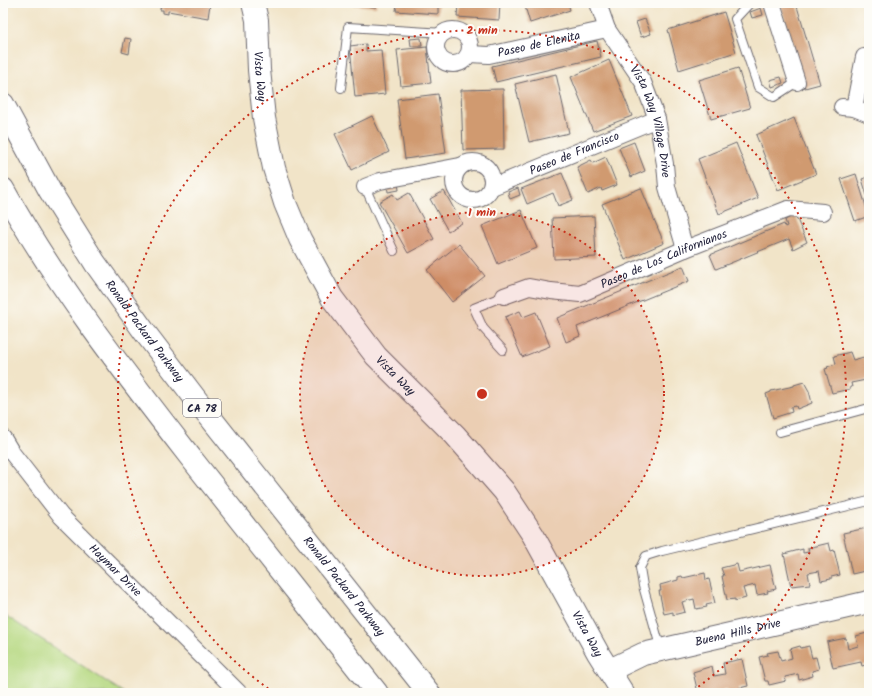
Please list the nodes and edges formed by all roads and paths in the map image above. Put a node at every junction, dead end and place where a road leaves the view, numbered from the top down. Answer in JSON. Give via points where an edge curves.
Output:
{"nodes":[{"id":1,"x":598,"y":3,"type":"edge"},
{"id":2,"x":752,"y":3,"type":"edge"},
{"id":3,"x":772,"y":3,"type":"edge"},
{"id":4,"x":257,"y":9,"type":"edge"},
{"id":5,"x":608,"y":29,"type":"junction"},
{"id":6,"x":444,"y":33,"type":"junction"},
{"id":7,"x":469,"y":54,"type":"junction"},
{"id":8,"x":864,"y":57,"type":"dead end"},
{"id":9,"x":797,"y":82,"type":"joint"},
{"id":10,"x":341,"y":88,"type":"dead end"},
{"id":11,"x":3,"y":104,"type":"edge"},
{"id":12,"x":869,"y":114,"type":"edge"},
{"id":13,"x":657,"y":119,"type":"junction"},
{"id":14,"x":460,"y":166,"type":"junction"},
{"id":15,"x":365,"y":187,"type":"joint"},
{"id":16,"x":492,"y":187,"type":"junction"},
{"id":17,"x":3,"y":189,"type":"edge"},
{"id":18,"x":823,"y":212,"type":"dead end"},
{"id":19,"x":685,"y":249,"type":"junction"},
{"id":20,"x":394,"y":251,"type":"dead end"},
{"id":21,"x":504,"y":296,"type":"joint"},
{"id":22,"x":503,"y":350,"type":"dead end"},
{"id":23,"x":869,"y":408,"type":"edge"},
{"id":24,"x":780,"y":432,"type":"dead end"},
{"id":25,"x":3,"y":438,"type":"edge"},
{"id":26,"x":869,"y":501,"type":"edge"},
{"id":27,"x":869,"y":602,"type":"edge"},
{"id":28,"x":661,"y":650,"type":"junction"},
{"id":29,"x":610,"y":670,"type":"junction"},
{"id":30,"x":239,"y":693,"type":"edge"},
{"id":31,"x":377,"y":693,"type":"edge"},
{"id":32,"x":429,"y":693,"type":"edge"},
{"id":33,"x":623,"y":693,"type":"edge"}],
"edges":[{"from":1,"to":5,"type":"street","name":"Vista Way Village Drive"},
{"from":2,"to":9,"type":"lane","via":[[735,19],[758,86],[774,97]]},
{"from":3,"to":9,"type":"street"},
{"from":4,"to":29,"type":"main road","name":"Vista Way","via":[[264,118],[274,168],[300,239],[332,298],[376,356],[454,435],[504,491],[533,535],[598,653]]},
{"from":5,"to":7,"type":"street","name":"Paseo de Elenita","via":[[489,55]]},
{"from":5,"to":13,"type":"street","name":"Vista Way Village Drive","via":[[643,82]]},
{"from":6,"to":7,"type":"street","via":[[454,30],[463,34],[469,43]]},
{"from":6,"to":7,"type":"street","via":[[436,42],[440,59],[456,64]]},
{"from":6,"to":10,"type":"lane","via":[[348,28]]},
{"from":8,"to":12,"type":"street","via":[[848,108]]},
{"from":11,"to":32,"type":"main road","name":"Ronald Packard Parkway","number":"CA 78","via":[[50,191],[146,334]]},
{"from":13,"to":16,"type":"street","name":"Paseo de Francisco"},
{"from":13,"to":19,"type":"street","name":"Vista Way Village Drive","via":[[667,187]]},
{"from":14,"to":15,"type":"street","via":[[380,181]]},
{"from":14,"to":16,"type":"street","via":[[472,161],[484,164],[492,174]]},
{"from":14,"to":16,"type":"street","name":"Paseo de Francisco","via":[[456,171],[454,184],[456,190],[466,199],[478,200],[489,193]]},
{"from":15,"to":20,"type":"lane"},
{"from":17,"to":31,"type":"main road","via":[[51,267],[147,402]]},
{"from":18,"to":19,"type":"street","name":"Paseo de Los Californianos","via":[[788,209]]},
{"from":19,"to":21,"type":"street","name":"Paseo de Los Californianos","via":[[580,294],[528,287]]},
{"from":21,"to":22,"type":"lane","via":[[474,308],[483,328]]},
{"from":23,"to":24,"type":"lane"},
{"from":25,"to":30,"type":"street","name":"Haymar Drive","via":[[61,516]]},
{"from":26,"to":28,"type":"lane","via":[[646,556],[640,568]]},
{"from":27,"to":28,"type":"main road","name":"Buena Hills Drive"},
{"from":28,"to":29,"type":"main road","name":"Buena Hills Drive","via":[[643,654]]},
{"from":29,"to":33,"type":"main road","name":"Vista Way"}]}
